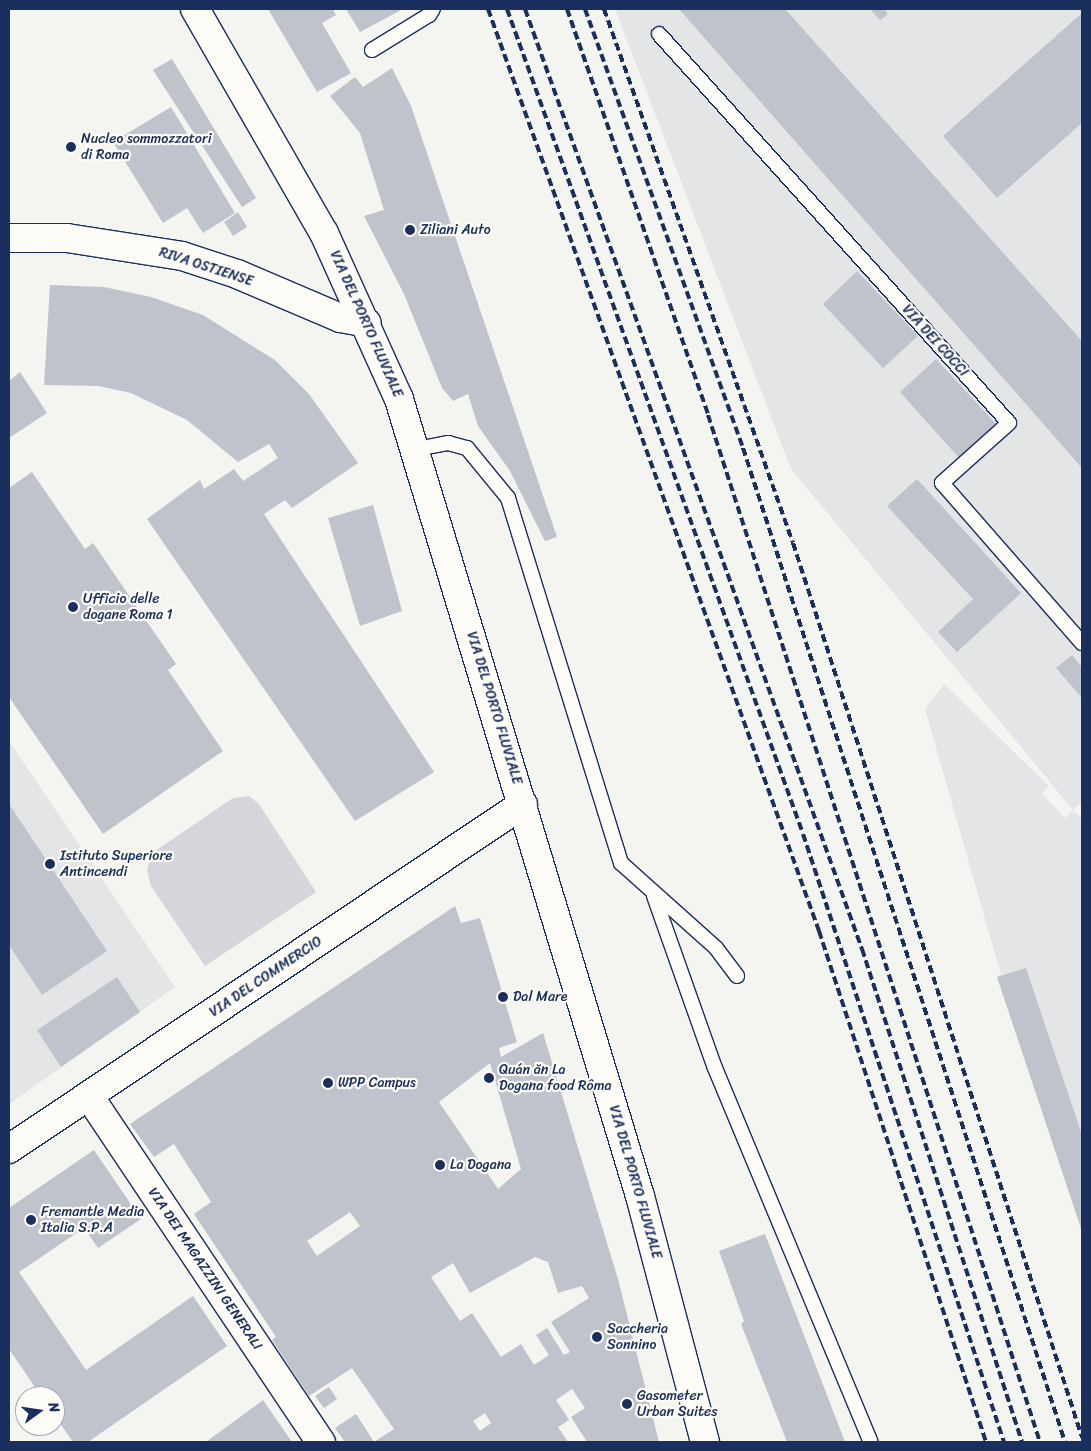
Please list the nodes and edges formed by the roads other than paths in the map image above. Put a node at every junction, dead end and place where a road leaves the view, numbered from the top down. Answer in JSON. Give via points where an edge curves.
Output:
{"nodes":[{"id":1,"x":195,"y":9,"type":"edge"},
{"id":2,"x":432,"y":9,"type":"edge"},
{"id":3,"x":659,"y":34,"type":"dead end"},
{"id":4,"x":372,"y":50,"type":"dead end"},
{"id":5,"x":9,"y":238,"type":"edge"},
{"id":6,"x":367,"y":323,"type":"junction"},
{"id":7,"x":417,"y":449,"type":"junction"},
{"id":8,"x":1082,"y":643,"type":"edge"},
{"id":9,"x":523,"y":804,"type":"junction"},
{"id":10,"x":654,"y":895,"type":"junction"},
{"id":11,"x":737,"y":976,"type":"dead end"},
{"id":12,"x":89,"y":1096,"type":"junction"},
{"id":13,"x":9,"y":1149,"type":"edge"},
{"id":14,"x":320,"y":1442,"type":"edge"},
{"id":15,"x":705,"y":1442,"type":"edge"},
{"id":16,"x":871,"y":1442,"type":"edge"}],
"edges":[{"from":1,"to":6,"type":"main road","name":"VIA DEL PORTO FLUVIALE","via":[[324,233]]},
{"from":2,"to":4,"type":"lane","via":[[429,15]]},
{"from":3,"to":8,"type":"lane","name":"VIA DEI COCCI","via":[[1009,423],[942,483]]},
{"from":5,"to":6,"type":"main road","name":"RIVA OSTIENSE","via":[[74,239],[182,256],[237,274],[340,318]]},
{"from":6,"to":7,"type":"main road","name":"VIA DEL PORTO FLUVIALE"},
{"from":7,"to":9,"type":"main road","name":"VIA DEL PORTO FLUVIALE"},
{"from":7,"to":10,"type":"lane","via":[[448,444],[467,448],[508,498],[621,863]]},
{"from":9,"to":12,"type":"main road","name":"VIA DEL COMMERCIO"},
{"from":9,"to":15,"type":"main road","name":"VIA DEL PORTO FLUVIALE","via":[[640,1196]]},
{"from":10,"to":11,"type":"lane","via":[[716,948]]},
{"from":10,"to":16,"type":"lane","via":[[715,1068]]},
{"from":12,"to":13,"type":"main road","name":"VIA DEL COMMERCIO"},
{"from":12,"to":14,"type":"main road","name":"VIA DEI MAGAZZINI GENERALI"}]}
